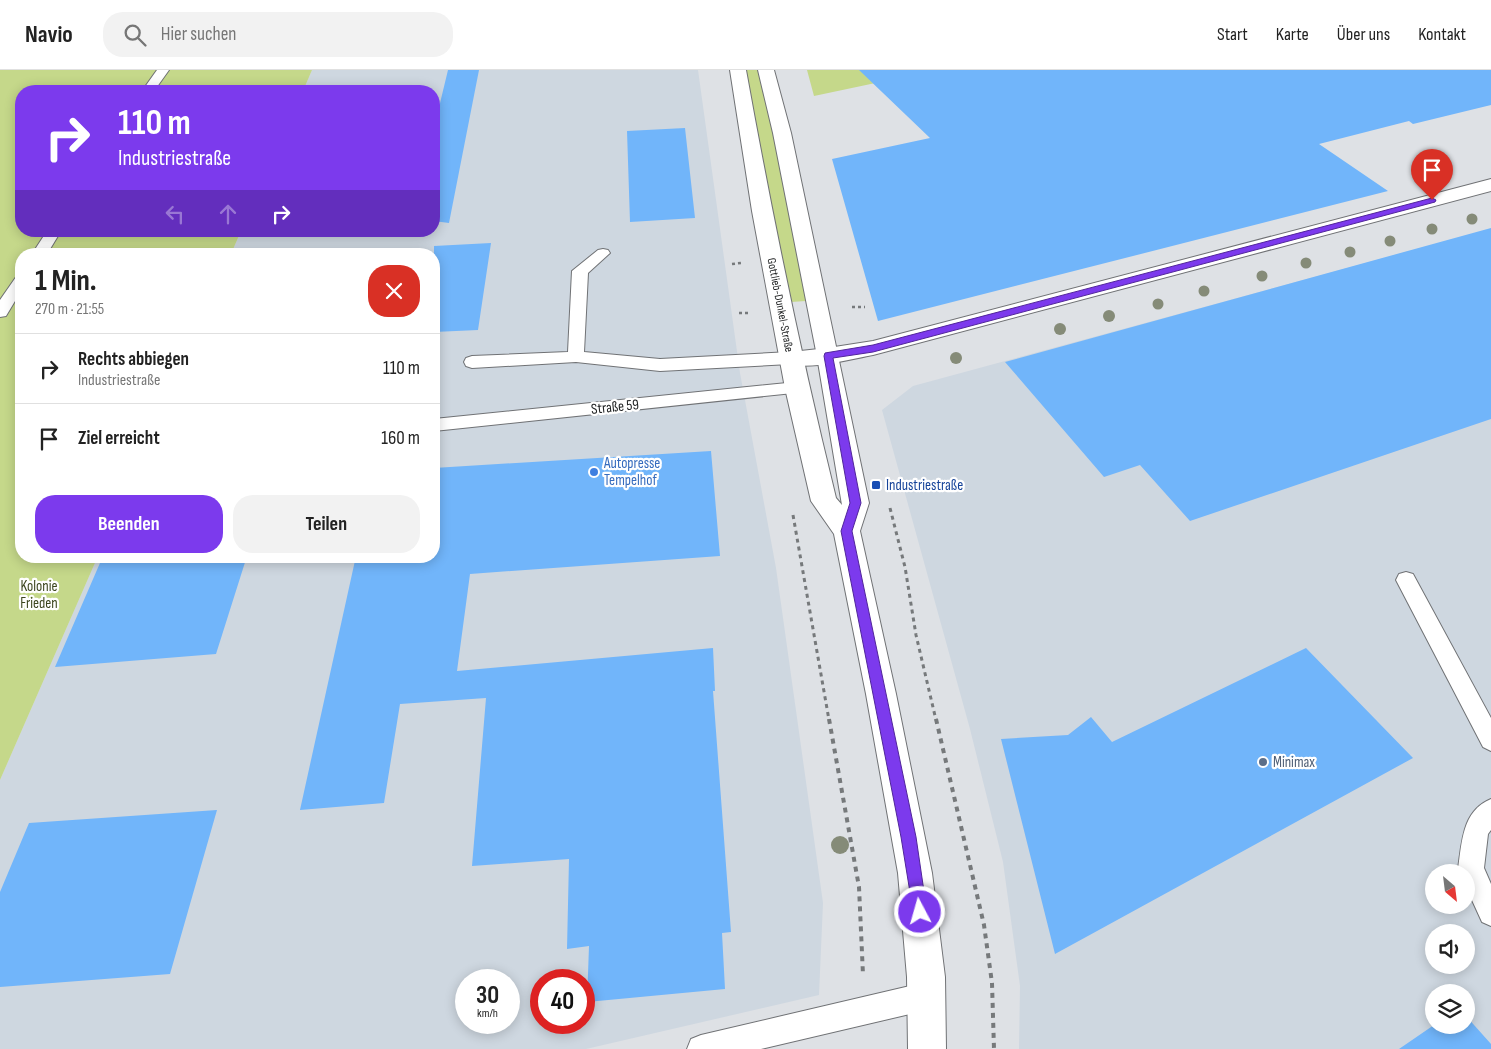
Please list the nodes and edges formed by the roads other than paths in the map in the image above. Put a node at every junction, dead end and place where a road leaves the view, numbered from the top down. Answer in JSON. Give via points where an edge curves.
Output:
{"nodes":[{"id":1,"x":163,"y":70,"type":"edge"},
{"id":2,"x":738,"y":70,"type":"edge"},
{"id":3,"x":766,"y":70,"type":"edge"},
{"id":4,"x":152,"y":85,"type":"edge"},
{"id":5,"x":1491,"y":185,"type":"edge"},
{"id":6,"x":50,"y":237,"type":"edge"},
{"id":7,"x":43,"y":248,"type":"edge"},
{"id":8,"x":603,"y":253,"type":"dead end"},
{"id":9,"x":15,"y":289,"type":"edge"},
{"id":10,"x":0,"y":312,"type":"edge"},
{"id":11,"x":828,"y":356,"type":"junction"},
{"id":12,"x":576,"y":357,"type":"junction"},
{"id":13,"x":790,"y":358,"type":"junction"},
{"id":14,"x":472,"y":362,"type":"dead end"},
{"id":15,"x":797,"y":388,"type":"junction"},
{"id":16,"x":440,"y":424,"type":"edge"},
{"id":17,"x":847,"y":531,"type":"junction"},
{"id":18,"x":1406,"y":580,"type":"dead end"},
{"id":19,"x":1491,"y":738,"type":"edge"},
{"id":20,"x":1491,"y":811,"type":"edge"},
{"id":21,"x":1491,"y":913,"type":"edge"},
{"id":22,"x":927,"y":996,"type":"junction"},
{"id":23,"x":701,"y":1049,"type":"edge"},
{"id":24,"x":927,"y":1049,"type":"edge"}],
"edges":[{"from":1,"to":4,"type":"lane"},
{"from":2,"to":13,"type":"street","name":"Gottlieb-Dunkel-Straße"},
{"from":3,"to":11,"type":"street","name":"Gottlieb-Dunkel-Straße"},
{"from":5,"to":11,"type":"street","via":[[873,348]]},
{"from":6,"to":7,"type":"lane"},
{"from":8,"to":12,"type":"lane","via":[[580,271]]},
{"from":9,"to":10,"type":"lane"},
{"from":11,"to":13,"type":"street"},
{"from":11,"to":17,"type":"street","name":"Gottlieb-Dunkel-Straße","via":[[856,503]]},
{"from":12,"to":13,"type":"lane","via":[[660,365]]},
{"from":12,"to":14,"type":"lane"},
{"from":13,"to":15,"type":"street","name":"Gottlieb-Dunkel-Straße"},
{"from":15,"to":16,"type":"lane","name":"Straße 59"},
{"from":15,"to":17,"type":"street","name":"Gottlieb-Dunkel-Straße","via":[[824,502]]},
{"from":17,"to":22,"type":"street","name":"Gottlieb-Dunkel-Straße","via":[[915,873]]},
{"from":18,"to":19,"type":"lane"},
{"from":20,"to":21,"type":"lane","via":[[1476,829],[1471,869]]},
{"from":22,"to":23,"type":"lane"},
{"from":22,"to":24,"type":"street","name":"Gottlieb-Dunkel-Straße"}]}
